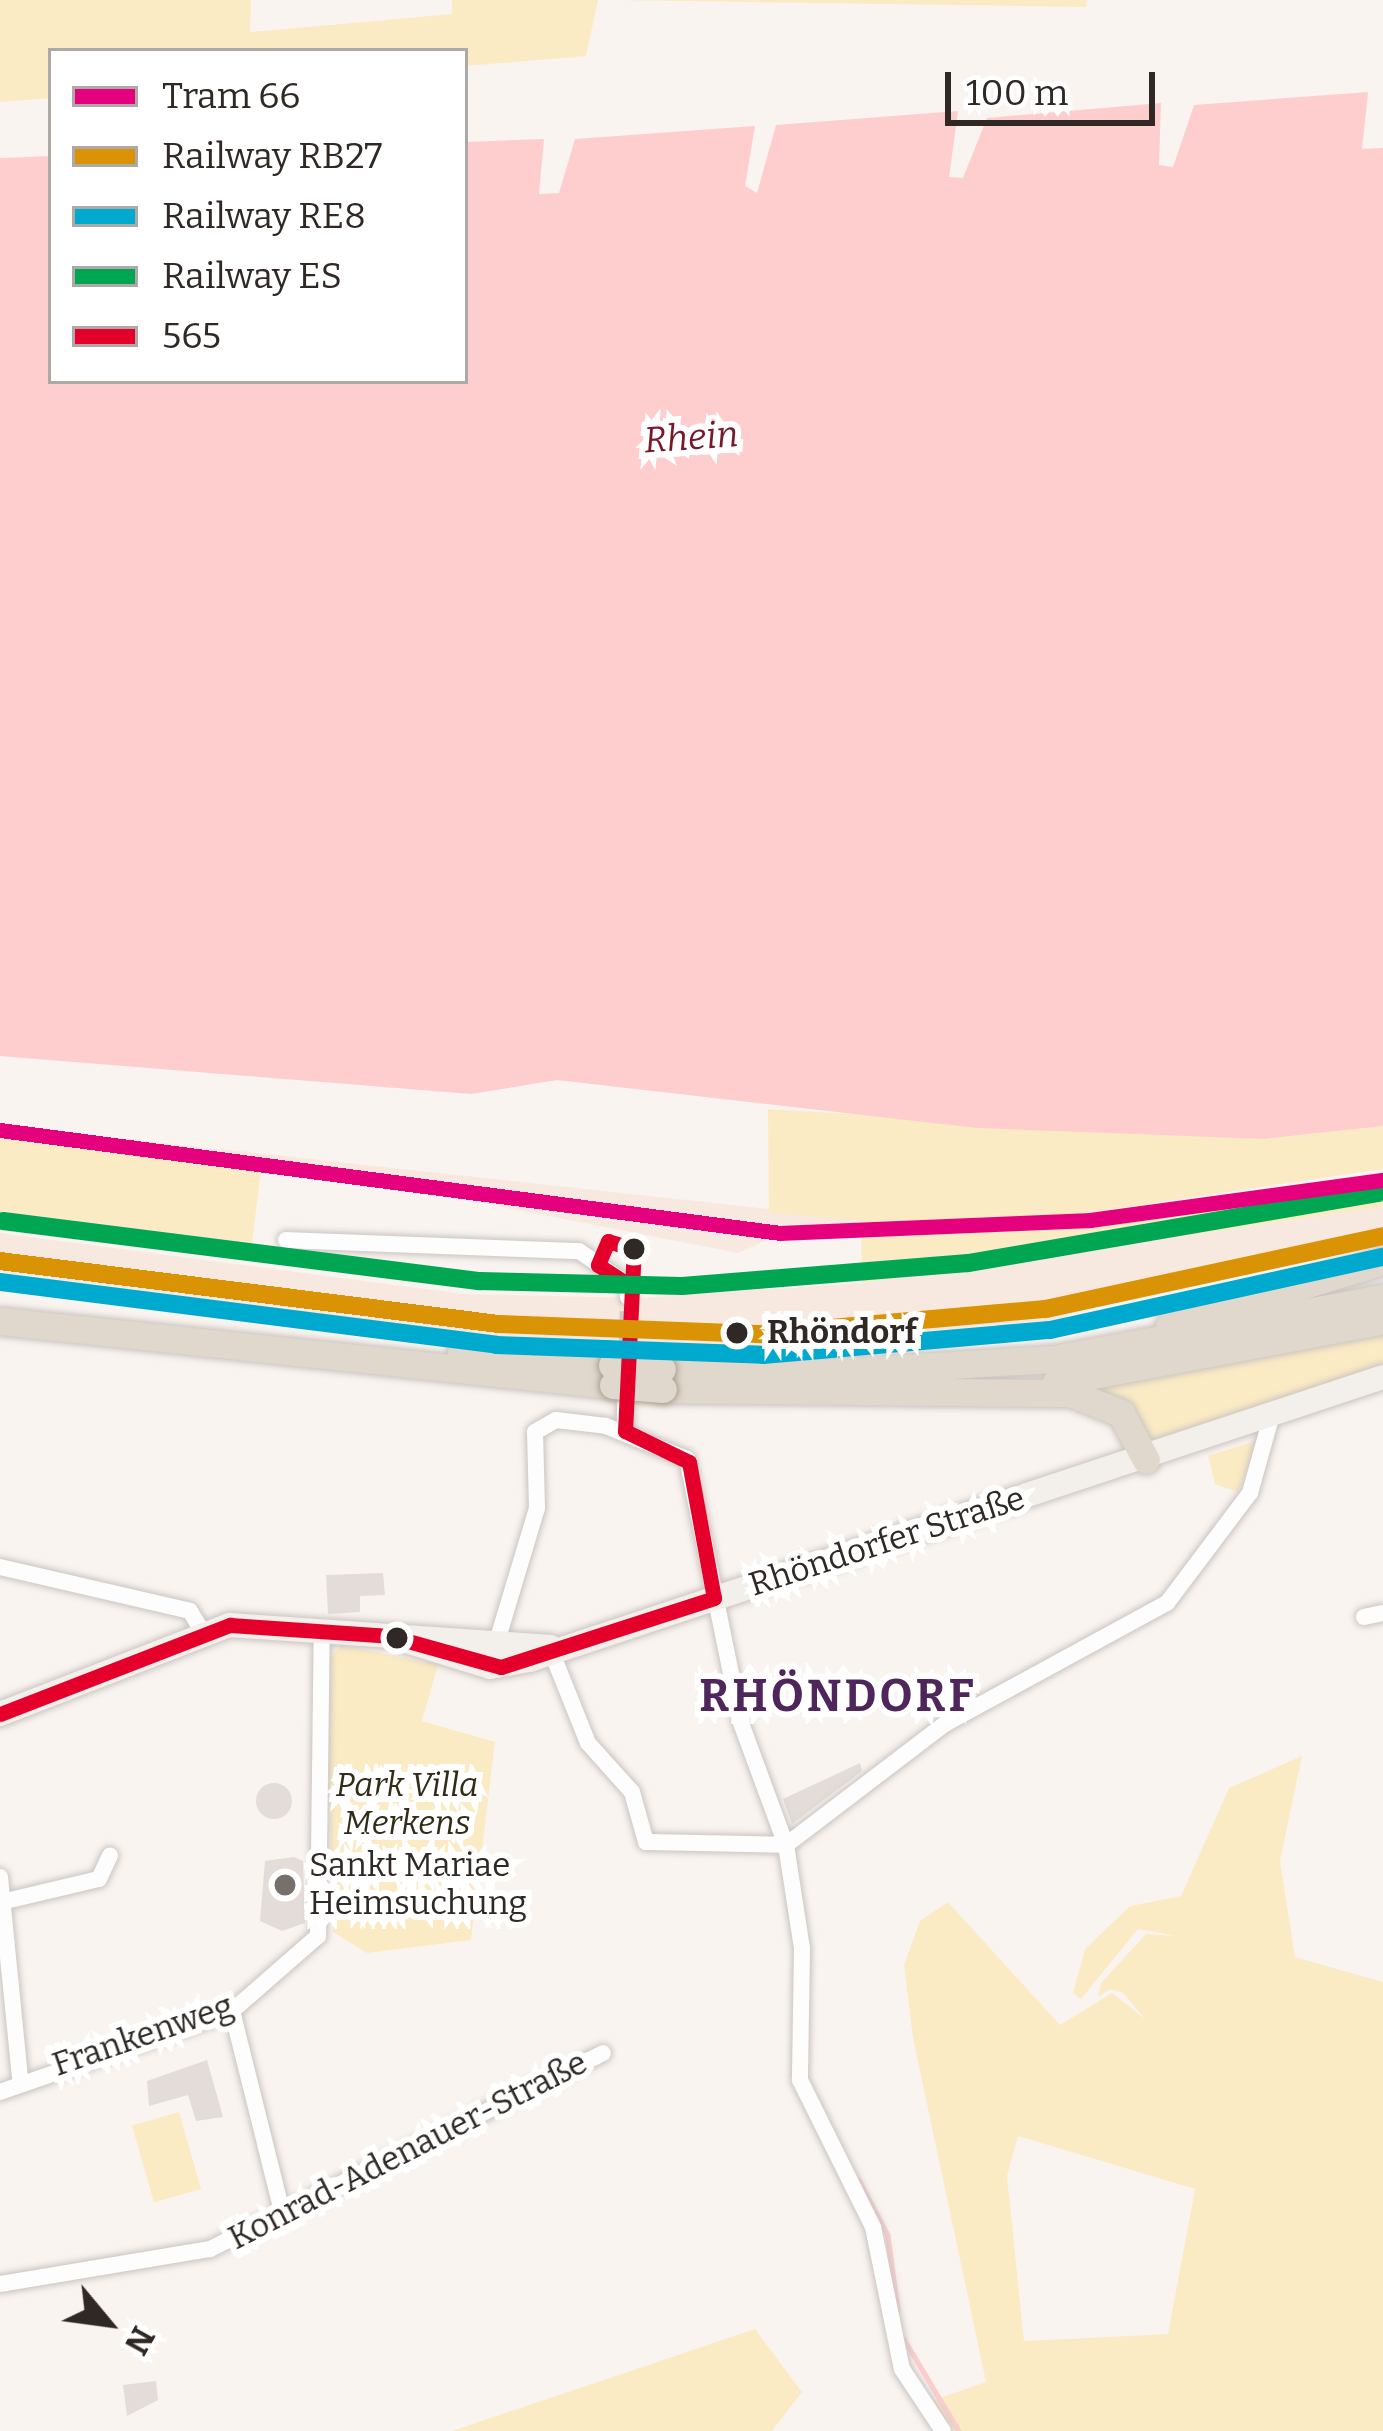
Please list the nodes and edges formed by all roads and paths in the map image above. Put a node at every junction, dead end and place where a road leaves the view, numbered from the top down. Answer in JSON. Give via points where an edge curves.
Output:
{"nodes":[{"id":1,"x":286,"y":1240,"type":"dead end"},
{"id":2,"x":1383,"y":1261,"type":"edge"},
{"id":3,"x":628,"y":1298,"type":"dead end"},
{"id":4,"x":1383,"y":1298,"type":"edge"},
{"id":5,"x":0,"y":1302,"type":"edge"},
{"id":6,"x":1383,"y":1320,"type":"edge"},
{"id":7,"x":0,"y":1321,"type":"edge"},
{"id":8,"x":1053,"y":1359,"type":"junction"},
{"id":9,"x":1383,"y":1377,"type":"edge"},
{"id":10,"x":663,"y":1379,"type":"junction"},
{"id":11,"x":617,"y":1384,"type":"junction"},
{"id":12,"x":974,"y":1393,"type":"junction"},
{"id":13,"x":1272,"y":1414,"type":"junction"},
{"id":14,"x":625,"y":1431,"type":"junction"},
{"id":15,"x":1146,"y":1460,"type":"junction"},
{"id":16,"x":0,"y":1567,"type":"edge"},
{"id":17,"x":714,"y":1598,"type":"junction"},
{"id":18,"x":1383,"y":1613,"type":"edge"},
{"id":19,"x":1364,"y":1617,"type":"dead end"},
{"id":20,"x":322,"y":1629,"type":"junction"},
{"id":21,"x":202,"y":1631,"type":"junction"},
{"id":22,"x":507,"y":1647,"type":"junction"},
{"id":23,"x":550,"y":1647,"type":"junction"},
{"id":24,"x":0,"y":1714,"type":"edge"},
{"id":25,"x":786,"y":1845,"type":"junction"},
{"id":26,"x":110,"y":1856,"type":"dead end"},
{"id":27,"x":0,"y":1877,"type":"edge"},
{"id":28,"x":10,"y":1900,"type":"junction"},
{"id":29,"x":4,"y":1940,"type":"edge"},
{"id":30,"x":232,"y":2011,"type":"junction"},
{"id":31,"x":603,"y":2053,"type":"dead end"},
{"id":32,"x":20,"y":2077,"type":"junction"},
{"id":33,"x":0,"y":2092,"type":"edge"},
{"id":34,"x":282,"y":2212,"type":"junction"},
{"id":35,"x":0,"y":2284,"type":"edge"},
{"id":36,"x":943,"y":2431,"type":"edge"}],
"edges":[{"from":1,"to":3,"type":"street","via":[[579,1251],[627,1284]]},
{"from":2,"to":8,"type":"highway"},
{"from":4,"to":8,"type":"highway"},
{"from":5,"to":11,"type":"highway"},
{"from":6,"to":12,"type":"highway"},
{"from":7,"to":11,"type":"highway"},
{"from":8,"to":10,"type":"highway"},
{"from":9,"to":13,"type":"main road","name":"Rhöndorfer Straße"},
{"from":10,"to":11,"type":"highway","bridge":true},
{"from":10,"to":12,"type":"highway"},
{"from":11,"to":14,"type":"street"},
{"from":12,"to":15,"type":"highway","via":[[1101,1402],[1121,1413]]},
{"from":13,"to":15,"type":"main road","name":"Rhöndorfer Straße"},
{"from":13,"to":25,"type":"street","via":[[1250,1493],[1167,1603],[945,1724]]},
{"from":14,"to":17,"type":"street","via":[[688,1459]]},
{"from":14,"to":22,"type":"street","via":[[556,1420],[530,1439],[537,1508]]},
{"from":15,"to":17,"type":"main road","name":"Rhöndorfer Straße"},
{"from":16,"to":21,"type":"street","via":[[190,1611]]},
{"from":17,"to":23,"type":"main road","name":"Rhöndorfer Straße"},
{"from":17,"to":25,"type":"street","via":[[741,1723]]},
{"from":18,"to":19,"type":"street"},
{"from":20,"to":21,"type":"main road"},
{"from":20,"to":22,"type":"main road"},
{"from":20,"to":30,"type":"street","name":"Frankenweg","via":[[326,1917],[301,1958]]},
{"from":21,"to":24,"type":"main road"},
{"from":22,"to":23,"type":"main road"},
{"from":23,"to":25,"type":"street","via":[[580,1730],[632,1792],[646,1842]]},
{"from":25,"to":36,"type":"street","via":[[802,1948],[800,2080],[873,2227],[902,2369]]},
{"from":26,"to":28,"type":"street","via":[[99,1879]]},
{"from":27,"to":28,"type":"street"},
{"from":28,"to":29,"type":"street"},
{"from":29,"to":32,"type":"street"},
{"from":30,"to":32,"type":"street","name":"Frankenweg"},
{"from":30,"to":34,"type":"street"},
{"from":31,"to":34,"type":"street","name":"Konrad-Adenauer-Straße"},
{"from":32,"to":33,"type":"street","name":"Frankenweg"},
{"from":34,"to":35,"type":"street","name":"Konrad-Adenauer-Straße","via":[[172,2260]]}]}
